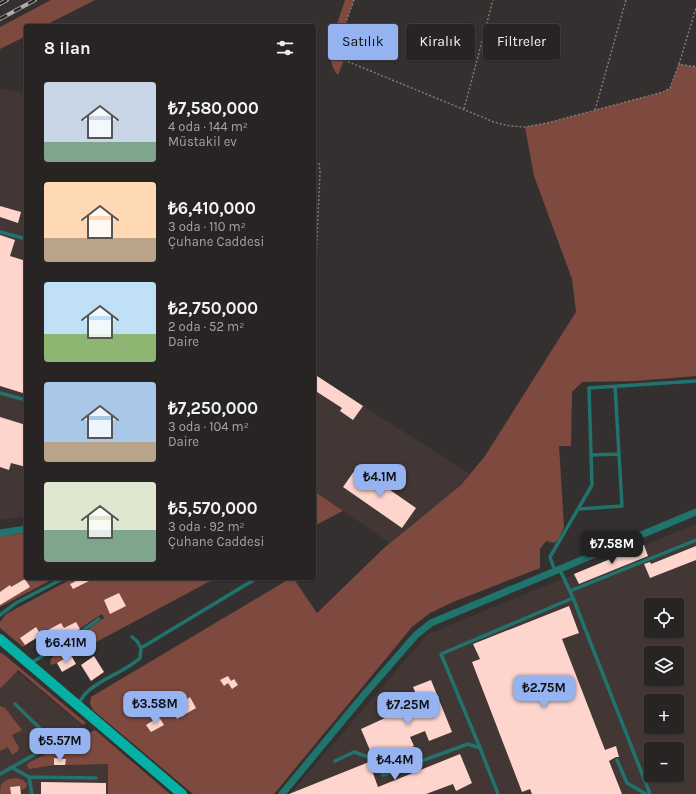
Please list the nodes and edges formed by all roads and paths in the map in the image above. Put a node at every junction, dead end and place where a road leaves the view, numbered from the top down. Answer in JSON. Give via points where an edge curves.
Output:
{"nodes":[{"id":1,"x":354,"y":0,"type":"edge"},
{"id":2,"x":493,"y":0,"type":"edge"},
{"id":3,"x":626,"y":0,"type":"edge"},
{"id":4,"x":696,"y":8,"type":"edge"},
{"id":5,"x":679,"y":64,"type":"junction"},
{"id":6,"x":696,"y":64,"type":"edge"},
{"id":7,"x":693,"y":67,"type":"junction"},
{"id":8,"x":696,"y":67,"type":"edge"},
{"id":9,"x":464,"y":109,"type":"junction"},
{"id":10,"x":595,"y":110,"type":"junction"},
{"id":11,"x":319,"y":163,"type":"dead end"},
{"id":12,"x":0,"y":232,"type":"edge"},
{"id":13,"x":24,"y":238,"type":"edge"},
{"id":14,"x":316,"y":261,"type":"edge"},
{"id":15,"x":696,"y":381,"type":"edge"},
{"id":16,"x":616,"y":386,"type":"junction"},
{"id":17,"x":0,"y":393,"type":"edge"},
{"id":18,"x":24,"y":399,"type":"edge"},
{"id":19,"x":619,"y":454,"type":"junction"},
{"id":20,"x":591,"y":455,"type":"junction"},
{"id":21,"x":578,"y":509,"type":"junction"},
{"id":22,"x":696,"y":512,"type":"edge"},
{"id":23,"x":24,"y":529,"type":"edge"},
{"id":24,"x":0,"y":532,"type":"edge"},
{"id":25,"x":696,"y":540,"type":"edge"},
{"id":26,"x":557,"y":570,"type":"junction"},
{"id":27,"x":60,"y":580,"type":"edge"},
{"id":28,"x":254,"y":580,"type":"edge"},
{"id":29,"x":570,"y":591,"type":"junction"},
{"id":30,"x":573,"y":598,"type":"junction"},
{"id":31,"x":0,"y":615,"type":"edge"},
{"id":32,"x":99,"y":619,"type":"dead end"},
{"id":33,"x":132,"y":637,"type":"dead end"},
{"id":34,"x":0,"y":639,"type":"edge"},
{"id":35,"x":141,"y":648,"type":"junction"},
{"id":36,"x":30,"y":664,"type":"junction"},
{"id":37,"x":15,"y":704,"type":"dead end"},
{"id":38,"x":78,"y":706,"type":"junction"},
{"id":39,"x":480,"y":748,"type":"junction"},
{"id":40,"x":616,"y":760,"type":"dead end"},
{"id":41,"x":335,"y":761,"type":"dead end"},
{"id":42,"x":11,"y":767,"type":"junction"},
{"id":43,"x":0,"y":774,"type":"edge"},
{"id":44,"x":29,"y":777,"type":"junction"},
{"id":45,"x":96,"y":778,"type":"dead end"},
{"id":46,"x":32,"y":794,"type":"edge"},
{"id":47,"x":182,"y":794,"type":"edge"},
{"id":48,"x":282,"y":794,"type":"edge"},
{"id":49,"x":498,"y":794,"type":"edge"},
{"id":50,"x":646,"y":794,"type":"edge"},
{"id":51,"x":650,"y":794,"type":"edge"}],
"edges":[{"from":1,"to":9,"type":"path","via":[[339,46],[340,56],[344,60]]},
{"from":2,"to":9,"type":"path"},
{"from":3,"to":10,"type":"path"},
{"from":4,"to":5,"type":"path"},
{"from":5,"to":7,"type":"path"},
{"from":5,"to":10,"type":"path","via":[[670,88],[663,92]]},
{"from":6,"to":7,"type":"path"},
{"from":7,"to":8,"type":"path"},
{"from":9,"to":10,"type":"path","via":[[494,122],[525,127]]},
{"from":11,"to":14,"type":"path"},
{"from":12,"to":13,"type":"lane"},
{"from":15,"to":16,"type":"lane"},
{"from":16,"to":19,"type":"lane"},
{"from":16,"to":20,"type":"lane","via":[[589,388]]},
{"from":17,"to":18,"type":"lane"},
{"from":19,"to":20,"type":"lane"},
{"from":19,"to":21,"type":"lane","via":[[622,506]]},
{"from":20,"to":21,"type":"lane","via":[[592,485]]},
{"from":21,"to":26,"type":"lane","via":[[550,557]]},
{"from":22,"to":26,"type":"street"},
{"from":23,"to":24,"type":"street"},
{"from":25,"to":29,"type":"lane"},
{"from":26,"to":29,"type":"lane"},
{"from":26,"to":48,"type":"street","via":[[442,617],[424,628],[363,696]]},
{"from":27,"to":31,"type":"lane","via":[[16,603]]},
{"from":28,"to":35,"type":"lane"},
{"from":29,"to":30,"type":"lane"},
{"from":30,"to":39,"type":"lane","via":[[441,654]]},
{"from":30,"to":51,"type":"lane"},
{"from":32,"to":36,"type":"lane"},
{"from":33,"to":35,"type":"lane"},
{"from":34,"to":36,"type":"main road"},
{"from":35,"to":38,"type":"lane","via":[[140,658],[134,664],[95,686],[85,694]]},
{"from":36,"to":38,"type":"main road"},
{"from":37,"to":42,"type":"lane","via":[[55,743]]},
{"from":38,"to":47,"type":"main road"},
{"from":39,"to":41,"type":"lane","via":[[468,744],[383,775],[374,759],[354,752]]},
{"from":39,"to":49,"type":"lane"},
{"from":40,"to":50,"type":"lane","via":[[627,783]]},
{"from":42,"to":43,"type":"lane"},
{"from":42,"to":44,"type":"lane"},
{"from":44,"to":45,"type":"lane"},
{"from":44,"to":46,"type":"lane"}]}
